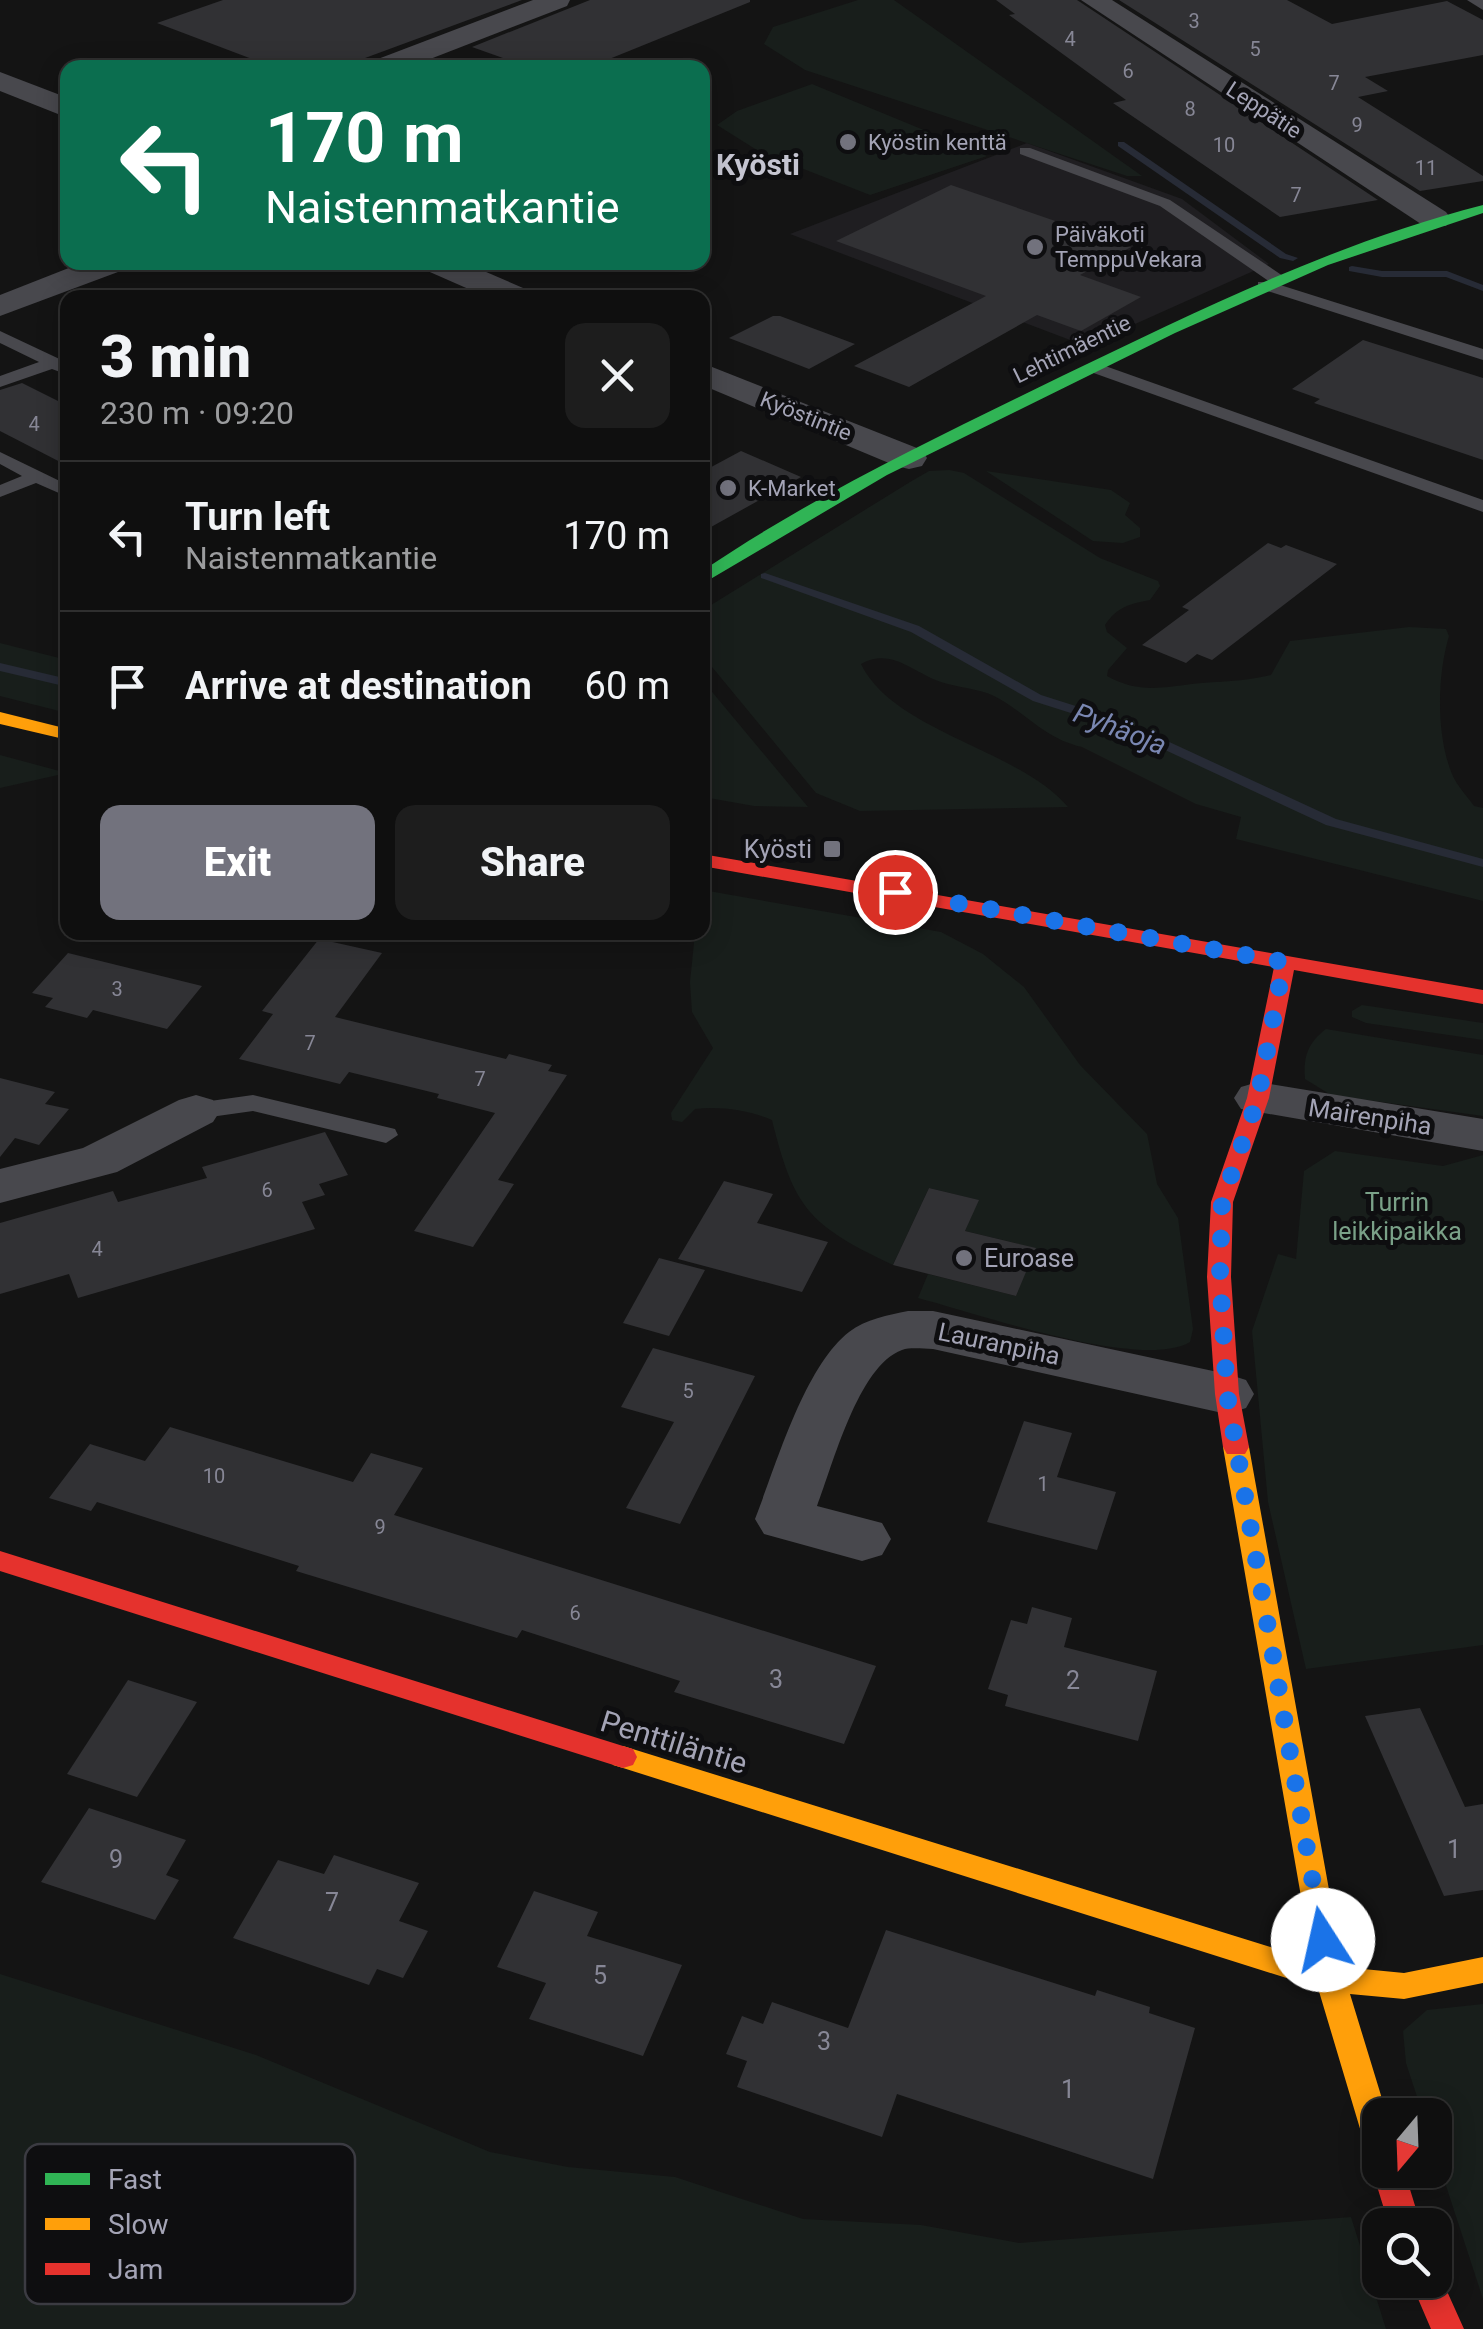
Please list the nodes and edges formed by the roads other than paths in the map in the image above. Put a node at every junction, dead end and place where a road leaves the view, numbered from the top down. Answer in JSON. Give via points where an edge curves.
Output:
{"nodes":[{"id":1,"x":557,"y":0,"type":"edge"},
{"id":2,"x":1094,"y":0,"type":"edge"},
{"id":3,"x":401,"y":60,"type":"edge"},
{"id":4,"x":0,"y":81,"type":"edge"},
{"id":5,"x":60,"y":106,"type":"edge"},
{"id":6,"x":1025,"y":151,"type":"dead end"},
{"id":7,"x":1483,"y":209,"type":"edge"},
{"id":8,"x":1434,"y":219,"type":"junction"},
{"id":9,"x":94,"y":270,"type":"edge"},
{"id":10,"x":453,"y":270,"type":"edge"},
{"id":11,"x":1271,"y":282,"type":"junction"},
{"id":12,"x":499,"y":290,"type":"edge"},
{"id":13,"x":0,"y":306,"type":"edge"},
{"id":14,"x":0,"y":336,"type":"edge"},
{"id":15,"x":1483,"y":355,"type":"edge"},
{"id":16,"x":60,"y":366,"type":"edge"},
{"id":17,"x":1094,"y":367,"type":"junction"},
{"id":18,"x":710,"y":376,"type":"edge"},
{"id":19,"x":0,"y":382,"type":"edge"},
{"id":20,"x":0,"y":456,"type":"edge"},
{"id":21,"x":909,"y":458,"type":"junction"},
{"id":22,"x":37,"y":476,"type":"junction"},
{"id":23,"x":60,"y":488,"type":"edge"},
{"id":24,"x":0,"y":492,"type":"edge"},
{"id":25,"x":1483,"y":506,"type":"edge"},
{"id":26,"x":710,"y":574,"type":"edge"},
{"id":27,"x":0,"y":718,"type":"edge"},
{"id":28,"x":60,"y":733,"type":"edge"},
{"id":29,"x":710,"y":861,"type":"edge"},
{"id":30,"x":1284,"y":962,"type":"junction"},
{"id":31,"x":1483,"y":997,"type":"edge"},
{"id":32,"x":1258,"y":1098,"type":"junction"},
{"id":33,"x":196,"y":1112,"type":"joint"},
{"id":34,"x":386,"y":1135,"type":"dead end"},
{"id":35,"x":1483,"y":1135,"type":"edge"},
{"id":36,"x":0,"y":1186,"type":"edge"},
{"id":37,"x":1227,"y":1394,"type":"junction"},
{"id":38,"x":862,"y":1538,"type":"dead end"},
{"id":39,"x":0,"y":1561,"type":"edge"},
{"id":40,"x":1483,"y":1970,"type":"edge"},
{"id":41,"x":1330,"y":1980,"type":"junction"},
{"id":42,"x":1366,"y":2098,"type":"edge"},
{"id":43,"x":1434,"y":2298,"type":"edge"},
{"id":44,"x":1448,"y":2329,"type":"edge"}],
"edges":[{"from":1,"to":3,"type":"street"},
{"from":2,"to":8,"type":"street","name":"Leppätie"},
{"from":4,"to":5,"type":"street"},
{"from":6,"to":11,"type":"lane","via":[[1164,204]]},
{"from":7,"to":8,"type":"street","name":"Lehtimäentie"},
{"from":8,"to":11,"type":"street","name":"Lehtimäentie"},
{"from":9,"to":13,"type":"street"},
{"from":10,"to":12,"type":"street"},
{"from":11,"to":15,"type":"lane"},
{"from":11,"to":17,"type":"street","name":"Lehtimäentie"},
{"from":14,"to":16,"type":"lane"},
{"from":16,"to":19,"type":"lane"},
{"from":17,"to":21,"type":"street","name":"Lehtimäentie"},
{"from":17,"to":25,"type":"lane"},
{"from":18,"to":21,"type":"street","name":"Kyöstintie"},
{"from":20,"to":22,"type":"lane"},
{"from":21,"to":26,"type":"street","name":"Lehtimäentie"},
{"from":22,"to":23,"type":"lane"},
{"from":22,"to":24,"type":"lane"},
{"from":27,"to":28,"type":"street"},
{"from":29,"to":30,"type":"street"},
{"from":30,"to":31,"type":"street"},
{"from":30,"to":32,"type":"street"},
{"from":32,"to":35,"type":"street","name":"Mairenpiha"},
{"from":32,"to":37,"type":"street","via":[[1222,1202]]},
{"from":33,"to":34,"type":"lane","via":[[253,1102]]},
{"from":33,"to":36,"type":"street","via":[[99,1160]]},
{"from":37,"to":38,"type":"street","name":"Lauranpiha","via":[[933,1330],[885,1334],[854,1356],[838,1382],[784,1520]]},
{"from":37,"to":41,"type":"street"},
{"from":39,"to":41,"type":"street","name":"Penttiläntie"},
{"from":40,"to":41,"type":"street","name":"Penttiläntie","via":[[1404,1986]]},
{"from":41,"to":42,"type":"street"},
{"from":43,"to":44,"type":"street"}]}
